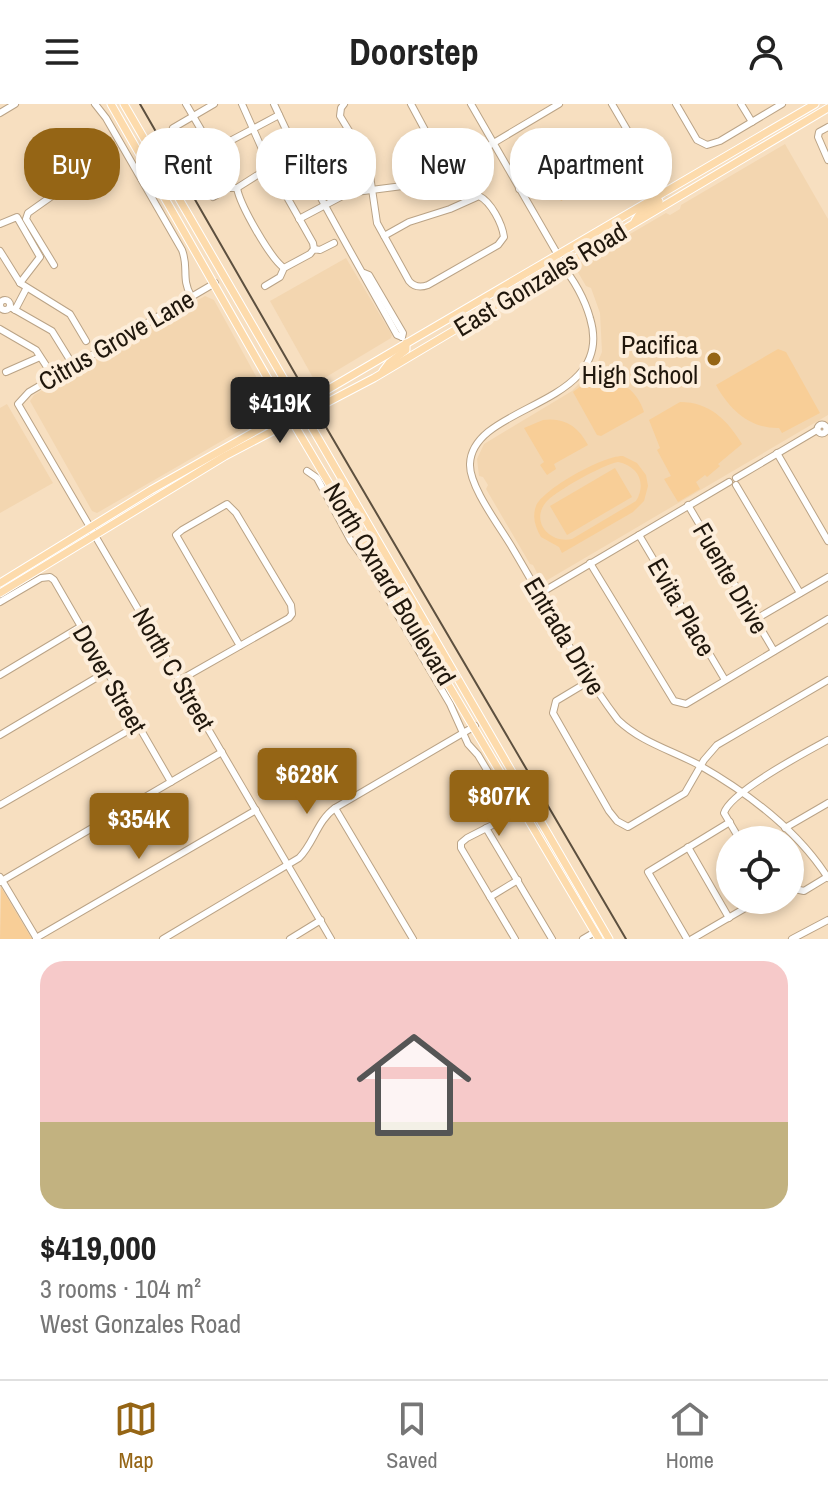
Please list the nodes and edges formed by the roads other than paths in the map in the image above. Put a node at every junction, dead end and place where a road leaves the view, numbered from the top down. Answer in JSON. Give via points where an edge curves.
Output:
{"nodes":[{"id":1,"x":15,"y":104,"type":"edge"},
{"id":2,"x":95,"y":104,"type":"edge"},
{"id":3,"x":111,"y":104,"type":"edge"},
{"id":4,"x":124,"y":104,"type":"edge"},
{"id":5,"x":186,"y":104,"type":"edge"},
{"id":6,"x":214,"y":104,"type":"edge"},
{"id":7,"x":242,"y":104,"type":"edge"},
{"id":8,"x":274,"y":104,"type":"edge"},
{"id":9,"x":411,"y":104,"type":"edge"},
{"id":10,"x":471,"y":104,"type":"edge"},
{"id":11,"x":559,"y":104,"type":"edge"},
{"id":12,"x":612,"y":104,"type":"edge"},
{"id":13,"x":676,"y":104,"type":"edge"},
{"id":14,"x":741,"y":104,"type":"edge"},
{"id":15,"x":782,"y":104,"type":"edge"},
{"id":16,"x":815,"y":104,"type":"edge"},
{"id":17,"x":342,"y":106,"type":"edge"},
{"id":18,"x":828,"y":108,"type":"edge"},
{"id":19,"x":0,"y":113,"type":"edge"},
{"id":20,"x":279,"y":115,"type":"junction"},
{"id":21,"x":193,"y":116,"type":"junction"},
{"id":22,"x":752,"y":122,"type":"junction"},
{"id":23,"x":828,"y":127,"type":"edge"},
{"id":24,"x":173,"y":128,"type":"dead end"},
{"id":25,"x":200,"y":128,"type":"edge"},
{"id":26,"x":252,"y":128,"type":"junction"},
{"id":27,"x":346,"y":128,"type":"edge"},
{"id":28,"x":424,"y":128,"type":"edge"},
{"id":29,"x":484,"y":128,"type":"edge"},
{"id":30,"x":626,"y":128,"type":"edge"},
{"id":31,"x":240,"y":135,"type":"edge"},
{"id":32,"x":256,"y":137,"type":"edge"},
{"id":33,"x":494,"y":143,"type":"edge"},
{"id":34,"x":494,"y":147,"type":"edge"},
{"id":35,"x":723,"y":158,"type":"junction"},
{"id":36,"x":828,"y":160,"type":"edge"},
{"id":37,"x":510,"y":174,"type":"edge"},
{"id":38,"x":672,"y":188,"type":"edge"},
{"id":39,"x":240,"y":195,"type":"edge"},
{"id":40,"x":46,"y":200,"type":"edge"},
{"id":41,"x":288,"y":200,"type":"edge"},
{"id":42,"x":334,"y":200,"type":"edge"},
{"id":43,"x":373,"y":200,"type":"edge"},
{"id":44,"x":526,"y":200,"type":"edge"},
{"id":45,"x":652,"y":200,"type":"edge"},
{"id":46,"x":660,"y":200,"type":"edge"},
{"id":47,"x":668,"y":203,"type":"junction"},
{"id":48,"x":326,"y":204,"type":"junction"},
{"id":49,"x":299,"y":219,"type":"junction"},
{"id":50,"x":635,"y":223,"type":"junction"},
{"id":51,"x":0,"y":224,"type":"edge"},
{"id":52,"x":384,"y":236,"type":"junction"},
{"id":53,"x":334,"y":243,"type":"dead end"},
{"id":54,"x":314,"y":249,"type":"junction"},
{"id":55,"x":0,"y":251,"type":"edge"},
{"id":56,"x":558,"y":255,"type":"junction"},
{"id":57,"x":212,"y":258,"type":"junction"},
{"id":58,"x":54,"y":265,"type":"dead end"},
{"id":59,"x":561,"y":265,"type":"junction"},
{"id":60,"x":284,"y":268,"type":"junction"},
{"id":61,"x":364,"y":273,"type":"junction"},
{"id":62,"x":20,"y":283,"type":"junction"},
{"id":63,"x":215,"y":283,"type":"junction"},
{"id":64,"x":265,"y":286,"type":"dead end"},
{"id":65,"x":26,"y":289,"type":"junction"},
{"id":66,"x":233,"y":294,"type":"junction"},
{"id":67,"x":374,"y":295,"type":"junction"},
{"id":68,"x":191,"y":296,"type":"junction"},
{"id":69,"x":12,"y":308,"type":"junction"},
{"id":70,"x":1,"y":310,"type":"edge"},
{"id":71,"x":393,"y":317,"type":"junction"},
{"id":72,"x":0,"y":329,"type":"edge"},
{"id":73,"x":404,"y":340,"type":"junction"},
{"id":74,"x":86,"y":341,"type":"dead end"},
{"id":75,"x":40,"y":357,"type":"junction"},
{"id":76,"x":73,"y":365,"type":"junction"},
{"id":77,"x":47,"y":367,"type":"dead end"},
{"id":78,"x":6,"y":372,"type":"dead end"},
{"id":79,"x":382,"y":373,"type":"junction"},
{"id":80,"x":20,"y":400,"type":"joint"},
{"id":81,"x":298,"y":407,"type":"junction"},
{"id":82,"x":287,"y":413,"type":"junction"},
{"id":83,"x":304,"y":416,"type":"junction"},
{"id":84,"x":292,"y":421,"type":"junction"},
{"id":85,"x":824,"y":430,"type":"edge"},
{"id":86,"x":777,"y":453,"type":"junction"},
{"id":87,"x":307,"y":471,"type":"dead end"},
{"id":88,"x":177,"y":480,"type":"junction"},
{"id":89,"x":733,"y":481,"type":"junction"},
{"id":90,"x":688,"y":505,"type":"junction"},
{"id":91,"x":358,"y":530,"type":"junction"},
{"id":92,"x":94,"y":532,"type":"junction"},
{"id":93,"x":371,"y":532,"type":"junction"},
{"id":94,"x":639,"y":535,"type":"junction"},
{"id":95,"x":828,"y":541,"type":"edge"},
{"id":96,"x":590,"y":563,"type":"junction"},
{"id":97,"x":828,"y":577,"type":"edge"},
{"id":98,"x":0,"y":583,"type":"edge"},
{"id":99,"x":0,"y":593,"type":"edge"},
{"id":100,"x":800,"y":593,"type":"junction"},
{"id":101,"x":539,"y":594,"type":"junction"},
{"id":102,"x":0,"y":602,"type":"edge"},
{"id":103,"x":756,"y":619,"type":"junction"},
{"id":104,"x":828,"y":619,"type":"edge"},
{"id":105,"x":80,"y":627,"type":"junction"},
{"id":106,"x":240,"y":646,"type":"junction"},
{"id":107,"x":774,"y":651,"type":"junction"},
{"id":108,"x":106,"y":672,"type":"junction"},
{"id":109,"x":0,"y":675,"type":"edge"},
{"id":110,"x":180,"y":680,"type":"junction"},
{"id":111,"x":591,"y":680,"type":"junction"},
{"id":112,"x":725,"y":680,"type":"junction"},
{"id":113,"x":828,"y":680,"type":"edge"},
{"id":114,"x":467,"y":698,"type":"junction"},
{"id":115,"x":138,"y":725,"type":"junction"},
{"id":116,"x":475,"y":726,"type":"junction"},
{"id":117,"x":463,"y":734,"type":"junction"},
{"id":118,"x":0,"y":735,"type":"edge"},
{"id":119,"x":489,"y":735,"type":"junction"},
{"id":120,"x":828,"y":740,"type":"edge"},
{"id":121,"x":222,"y":752,"type":"junction"},
{"id":122,"x":701,"y":766,"type":"junction"},
{"id":123,"x":171,"y":782,"type":"junction"},
{"id":124,"x":741,"y":793,"type":"junction"},
{"id":125,"x":828,"y":803,"type":"edge"},
{"id":126,"x":0,"y":805,"type":"edge"},
{"id":127,"x":335,"y":808,"type":"junction"},
{"id":128,"x":256,"y":810,"type":"junction"},
{"id":129,"x":730,"y":822,"type":"junction"},
{"id":130,"x":732,"y":826,"type":"edge"},
{"id":131,"x":782,"y":826,"type":"edge"},
{"id":132,"x":788,"y":826,"type":"edge"},
{"id":133,"x":486,"y":828,"type":"junction"},
{"id":134,"x":551,"y":842,"type":"junction"},
{"id":135,"x":804,"y":846,"type":"edge"},
{"id":136,"x":688,"y":847,"type":"junction"},
{"id":137,"x":287,"y":865,"type":"junction"},
{"id":138,"x":828,"y":878,"type":"edge"},
{"id":139,"x":1,"y":880,"type":"edge"},
{"id":140,"x":518,"y":880,"type":"junction"},
{"id":141,"x":804,"y":891,"type":"edge"},
{"id":142,"x":490,"y":897,"type":"junction"},
{"id":143,"x":736,"y":914,"type":"edge"},
{"id":144,"x":729,"y":918,"type":"junction"},
{"id":145,"x":321,"y":920,"type":"junction"},
{"id":146,"x":828,"y":920,"type":"edge"},
{"id":147,"x":602,"y":937,"type":"edge"},
{"id":148,"x":37,"y":938,"type":"edge"},
{"id":149,"x":163,"y":939,"type":"edge"},
{"id":150,"x":290,"y":939,"type":"edge"},
{"id":151,"x":331,"y":939,"type":"edge"},
{"id":152,"x":413,"y":939,"type":"edge"},
{"id":153,"x":515,"y":939,"type":"edge"},
{"id":154,"x":552,"y":939,"type":"edge"},
{"id":155,"x":583,"y":939,"type":"edge"},
{"id":156,"x":689,"y":939,"type":"edge"},
{"id":157,"x":792,"y":939,"type":"edge"}],
"edges":[{"from":1,"to":19,"type":"street"},
{"from":2,"to":68,"type":"street","via":[[182,250],[184,282]]},
{"from":3,"to":63,"type":"main road","name":"North Oxnard Boulevard"},
{"from":4,"to":57,"type":"main road","name":"North Oxnard Boulevard"},
{"from":5,"to":21,"type":"street"},
{"from":6,"to":21,"type":"street"},
{"from":7,"to":26,"type":"street"},
{"from":8,"to":20,"type":"street"},
{"from":9,"to":28,"type":"street"},
{"from":10,"to":29,"type":"street","name":"Entrada Drive"},
{"from":11,"to":33,"type":"street"},
{"from":12,"to":30,"type":"street"},
{"from":13,"to":22,"type":"street","via":[[697,140],[707,145]]},
{"from":14,"to":22,"type":"street"},
{"from":15,"to":22,"type":"street"},
{"from":16,"to":35,"type":"main road","name":"East Gonzales Road"},
{"from":17,"to":27,"type":"street"},
{"from":18,"to":47,"type":"main road","name":"East Gonzales Road"},
{"from":20,"to":26,"type":"street"},
{"from":20,"to":48,"type":"street"},
{"from":21,"to":24,"type":"street"},
{"from":21,"to":25,"type":"street"},
{"from":23,"to":36,"type":"street","via":[[818,137]]},
{"from":26,"to":31,"type":"street"},
{"from":26,"to":32,"type":"street"},
{"from":34,"to":37,"type":"street","name":"Entrada Drive"},
{"from":35,"to":38,"type":"main road","name":"East Gonzales Road"},
{"from":35,"to":47,"type":"main road","via":[[671,194]]},
{"from":39,"to":60,"type":"street"},
{"from":40,"to":58,"type":"street","via":[[26,219]]},
{"from":41,"to":49,"type":"street"},
{"from":42,"to":48,"type":"street"},
{"from":43,"to":52,"type":"street"},
{"from":44,"to":56,"type":"street","name":"Entrada Drive"},
{"from":45,"to":56,"type":"main road","name":"East Gonzales Road"},
{"from":46,"to":50,"type":"main road","via":[[640,213]]},
{"from":47,"to":50,"type":"main road","name":"East Gonzales Road"},
{"from":48,"to":49,"type":"street"},
{"from":48,"to":61,"type":"street"},
{"from":49,"to":54,"type":"street"},
{"from":50,"to":59,"type":"main road","name":"East Gonzales Road"},
{"from":51,"to":62,"type":"street","via":[[17,217],[39,256]]},
{"from":52,"to":52,"type":"street","via":[[417,287],[503,241],[501,226],[482,197],[471,197]]},
{"from":53,"to":54,"type":"street"},
{"from":54,"to":60,"type":"street"},
{"from":55,"to":62,"type":"street"},
{"from":56,"to":59,"type":"street","name":"Entrada Drive"},
{"from":56,"to":73,"type":"main road","name":"East Gonzales Road"},
{"from":57,"to":63,"type":"main road"},
{"from":57,"to":66,"type":"main road","name":"North Oxnard Boulevard"},
{"from":59,"to":79,"type":"main road","name":"East Gonzales Road"},
{"from":59,"to":101,"type":"street","name":"Entrada Drive","via":[[588,311],[594,337],[590,356],[573,381],[487,433],[471,455],[476,487]]},
{"from":60,"to":64,"type":"street"},
{"from":61,"to":67,"type":"street"},
{"from":61,"to":71,"type":"street"},
{"from":62,"to":65,"type":"street"},
{"from":63,"to":66,"type":"main road"},
{"from":63,"to":68,"type":"street","name":"Citrus Grove Lane"},
{"from":63,"to":82,"type":"main road","name":"North Oxnard Boulevard"},
{"from":65,"to":69,"type":"street"},
{"from":65,"to":74,"type":"street","via":[[70,314]]},
{"from":66,"to":81,"type":"main road","name":"North Oxnard Boulevard"},
{"from":67,"to":71,"type":"street"},
{"from":67,"to":73,"type":"street"},
{"from":68,"to":76,"type":"street","name":"Citrus Grove Lane"},
{"from":69,"to":70,"type":"street"},
{"from":69,"to":76,"type":"street","via":[[52,331]]},
{"from":71,"to":73,"type":"street"},
{"from":72,"to":75,"type":"street"},
{"from":73,"to":79,"type":"main road","via":[[406,350]]},
{"from":73,"to":81,"type":"main road","name":"East Gonzales Road"},
{"from":75,"to":77,"type":"street"},
{"from":75,"to":78,"type":"street"},
{"from":76,"to":80,"type":"street","name":"Citrus Grove Lane"},
{"from":79,"to":83,"type":"main road","name":"East Gonzales Road"},
{"from":80,"to":92,"type":"street","name":"North C Street","via":[[19,407]]},
{"from":81,"to":82,"type":"main road","name":"East Gonzales Road"},
{"from":81,"to":83,"type":"main road","name":"North Oxnard Boulevard"},
{"from":82,"to":84,"type":"main road","name":"North Oxnard Boulevard"},
{"from":82,"to":88,"type":"main road","name":"East Gonzales Road"},
{"from":83,"to":84,"type":"main road","name":"East Gonzales Road"},
{"from":83,"to":93,"type":"main road","name":"North Oxnard Boulevard"},
{"from":84,"to":88,"type":"main road","name":"East Gonzales Road"},
{"from":84,"to":91,"type":"main road","name":"North Oxnard Boulevard"},
{"from":85,"to":86,"type":"street"},
{"from":86,"to":89,"type":"street"},
{"from":86,"to":95,"type":"street"},
{"from":87,"to":117,"type":"street","via":[[317,478]]},
{"from":88,"to":92,"type":"main road"},
{"from":89,"to":90,"type":"street"},
{"from":89,"to":100,"type":"street"},
{"from":90,"to":94,"type":"street"},
{"from":90,"to":103,"type":"street","name":"Fuente Drive"},
{"from":91,"to":93,"type":"main road"},
{"from":91,"to":116,"type":"main road","name":"North Oxnard Boulevard"},
{"from":92,"to":98,"type":"main road"},
{"from":92,"to":99,"type":"main road"},
{"from":92,"to":110,"type":"street","name":"North C Street"},
{"from":93,"to":114,"type":"main road","name":"North Oxnard Boulevard"},
{"from":94,"to":96,"type":"street"},
{"from":94,"to":112,"type":"street","name":"Evita Place"},
{"from":96,"to":101,"type":"street"},
{"from":96,"to":112,"type":"street","via":[[674,701],[686,704]]},
{"from":97,"to":100,"type":"street"},
{"from":100,"to":103,"type":"street"},
{"from":101,"to":111,"type":"street","name":"Entrada Drive"},
{"from":102,"to":105,"type":"street","name":"Dover Street","via":[[50,577]]},
{"from":103,"to":107,"type":"street","name":"Fuente Drive"},
{"from":104,"to":107,"type":"street"},
{"from":105,"to":108,"type":"street","name":"Dover Street"},
{"from":105,"to":109,"type":"street"},
{"from":106,"to":106,"type":"street","via":[[289,618],[292,609],[227,504],[177,538]]},
{"from":106,"to":110,"type":"street"},
{"from":107,"to":112,"type":"street"},
{"from":108,"to":115,"type":"street","name":"Dover Street"},
{"from":108,"to":118,"type":"street"},
{"from":110,"to":121,"type":"street","name":"North C Street"},
{"from":111,"to":122,"type":"street","name":"Entrada Drive","via":[[627,729]]},
{"from":111,"to":122,"type":"street","via":[[556,701],[553,713],[622,826],[634,825],[676,800]]},
{"from":113,"to":122,"type":"street","via":[[717,745]]},
{"from":114,"to":116,"type":"main road"},
{"from":114,"to":119,"type":"main road","name":"North Oxnard Boulevard"},
{"from":115,"to":123,"type":"street","name":"Dover Street"},
{"from":115,"to":126,"type":"street"},
{"from":116,"to":117,"type":"street"},
{"from":116,"to":119,"type":"main road"},
{"from":116,"to":147,"type":"main road","name":"North Oxnard Boulevard"},
{"from":117,"to":127,"type":"street"},
{"from":117,"to":133,"type":"street","via":[[509,807],[509,815]]},
{"from":119,"to":134,"type":"main road","name":"North Oxnard Boulevard"},
{"from":120,"to":124,"type":"street"},
{"from":121,"to":123,"type":"street"},
{"from":121,"to":128,"type":"street","name":"North C Street"},
{"from":122,"to":124,"type":"street","name":"Entrada Drive"},
{"from":123,"to":139,"type":"street"},
{"from":124,"to":129,"type":"street","via":[[724,810]]},
{"from":124,"to":131,"type":"street","name":"Entrada Drive"},
{"from":125,"to":132,"type":"street"},
{"from":127,"to":137,"type":"street","via":[[321,821],[306,851]]},
{"from":127,"to":152,"type":"street"},
{"from":128,"to":137,"type":"street","name":"North C Street"},
{"from":128,"to":148,"type":"street"},
{"from":129,"to":130,"type":"street"},
{"from":129,"to":136,"type":"street"},
{"from":133,"to":140,"type":"street"},
{"from":133,"to":142,"type":"street","via":[[464,840],[461,848]]},
{"from":134,"to":147,"type":"main road","name":"North Oxnard Boulevard"},
{"from":134,"to":147,"type":"main road"},
{"from":135,"to":138,"type":"street","name":"Entrada Drive"},
{"from":136,"to":144,"type":"street"},
{"from":136,"to":156,"type":"street","via":[[648,872]]},
{"from":137,"to":145,"type":"street","name":"North C Street"},
{"from":137,"to":149,"type":"street"},
{"from":138,"to":141,"type":"street"},
{"from":139,"to":148,"type":"street"},
{"from":140,"to":142,"type":"street"},
{"from":140,"to":154,"type":"street"},
{"from":142,"to":153,"type":"street"},
{"from":143,"to":144,"type":"street"},
{"from":144,"to":156,"type":"street"},
{"from":145,"to":150,"type":"street"},
{"from":145,"to":151,"type":"street","name":"North C Street"},
{"from":146,"to":157,"type":"street"},
{"from":147,"to":155,"type":"street"}]}
